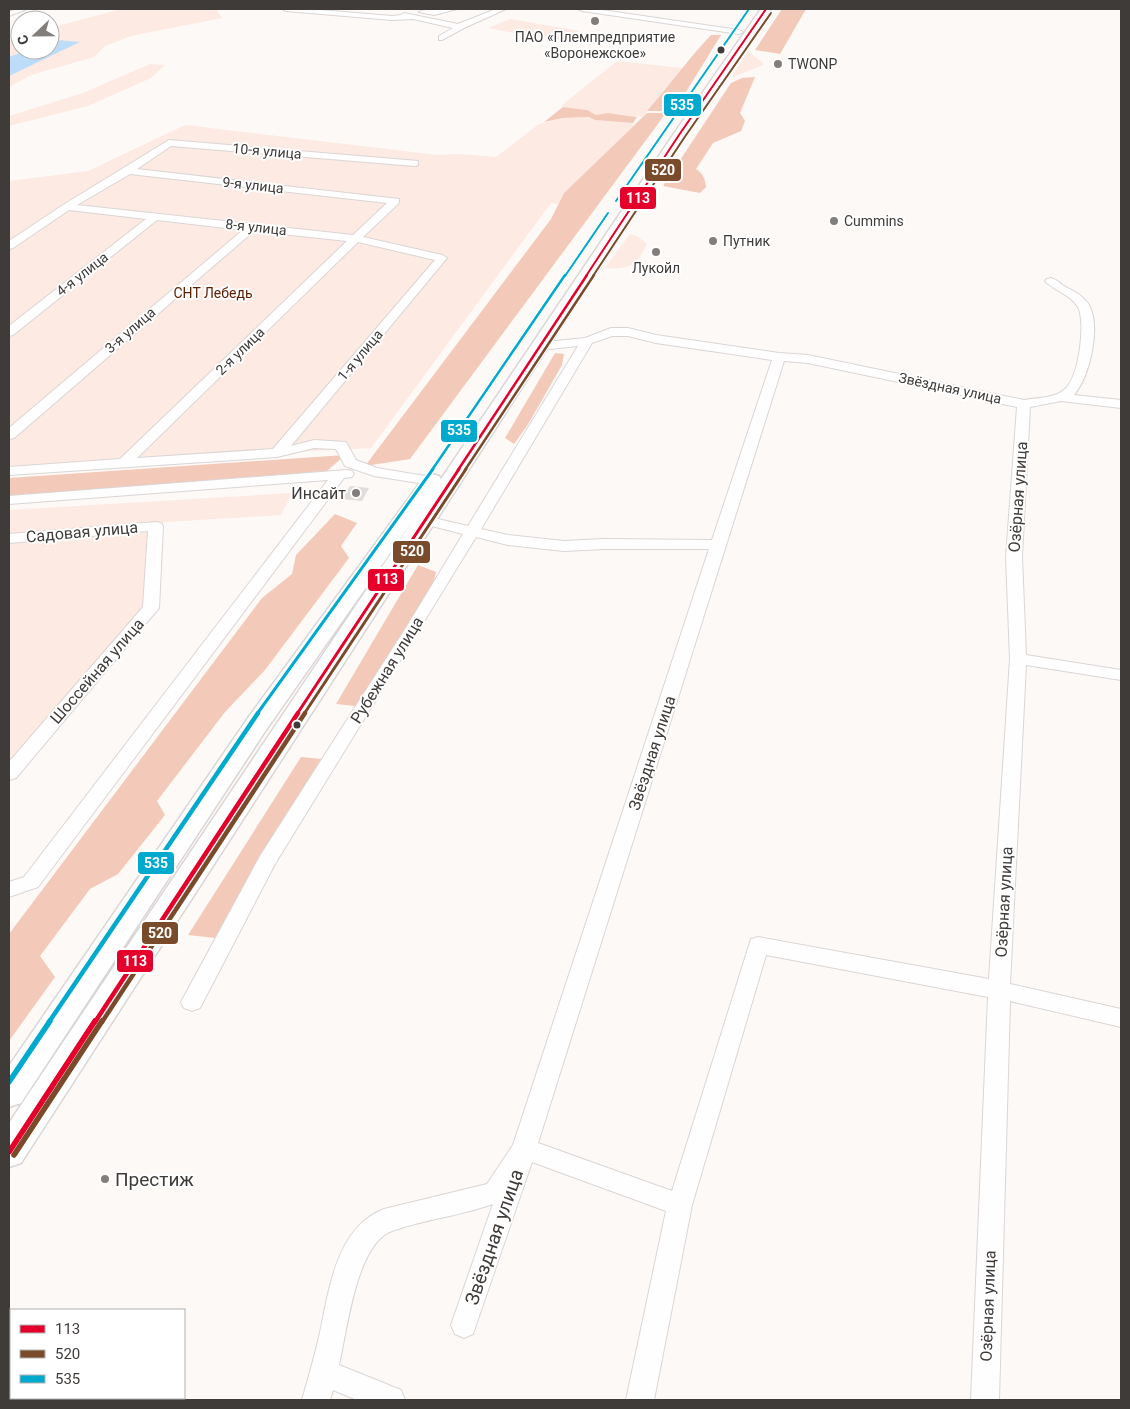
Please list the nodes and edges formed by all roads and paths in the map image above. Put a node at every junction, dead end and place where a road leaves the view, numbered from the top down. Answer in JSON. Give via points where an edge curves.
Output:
{"nodes":[{"id":1,"x":286,"y":9,"type":"edge"},
{"id":2,"x":378,"y":9,"type":"edge"},
{"id":3,"x":406,"y":9,"type":"edge"},
{"id":4,"x":453,"y":9,"type":"edge"},
{"id":5,"x":502,"y":9,"type":"edge"},
{"id":6,"x":582,"y":9,"type":"edge"},
{"id":7,"x":756,"y":9,"type":"edge"},
{"id":8,"x":766,"y":9,"type":"edge"},
{"id":9,"x":395,"y":13,"type":"junction"},
{"id":10,"x":414,"y":17,"type":"junction"},
{"id":11,"x":460,"y":27,"type":"junction"},
{"id":12,"x":739,"y":32,"type":"junction"},
{"id":13,"x":442,"y":38,"type":"dead end"},
{"id":14,"x":415,"y":163,"type":"dead end"},
{"id":15,"x":128,"y":171,"type":"junction"},
{"id":16,"x":642,"y":174,"type":"junction"},
{"id":17,"x":67,"y":207,"type":"junction"},
{"id":18,"x":631,"y":207,"type":"junction"},
{"id":19,"x":156,"y":216,"type":"junction"},
{"id":20,"x":252,"y":226,"type":"junction"},
{"id":21,"x":603,"y":232,"type":"junction"},
{"id":22,"x":357,"y":239,"type":"junction"},
{"id":23,"x":9,"y":246,"type":"edge"},
{"id":24,"x":442,"y":258,"type":"joint"},
{"id":25,"x":588,"y":273,"type":"junction"},
{"id":26,"x":1051,"y":281,"type":"dead end"},
{"id":27,"x":9,"y":332,"type":"edge"},
{"id":28,"x":588,"y":341,"type":"junction"},
{"id":29,"x":540,"y":346,"type":"junction"},
{"id":30,"x":779,"y":357,"type":"junction"},
{"id":31,"x":1061,"y":397,"type":"junction"},
{"id":32,"x":1024,"y":404,"type":"junction"},
{"id":33,"x":1121,"y":404,"type":"edge"},
{"id":34,"x":9,"y":435,"type":"edge"},
{"id":35,"x":277,"y":453,"type":"junction"},
{"id":36,"x":124,"y":463,"type":"junction"},
{"id":37,"x":9,"y":471,"type":"edge"},
{"id":38,"x":374,"y":472,"type":"junction"},
{"id":39,"x":340,"y":475,"type":"junction"},
{"id":40,"x":432,"y":481,"type":"junction"},
{"id":41,"x":9,"y":500,"type":"edge"},
{"id":42,"x":425,"y":520,"type":"junction"},
{"id":43,"x":156,"y":526,"type":"joint"},
{"id":44,"x":473,"y":532,"type":"junction"},
{"id":45,"x":9,"y":538,"type":"edge"},
{"id":46,"x":720,"y":545,"type":"junction"},
{"id":47,"x":1018,"y":659,"type":"junction"},
{"id":48,"x":1121,"y":675,"type":"edge"},
{"id":49,"x":9,"y":774,"type":"edge"},
{"id":50,"x":9,"y":890,"type":"edge"},
{"id":51,"x":999,"y":990,"type":"junction"},
{"id":52,"x":192,"y":1002,"type":"dead end"},
{"id":53,"x":1121,"y":1018,"type":"edge"},
{"id":54,"x":9,"y":1092,"type":"edge"},
{"id":55,"x":524,"y":1149,"type":"junction"},
{"id":56,"x":9,"y":1152,"type":"edge"},
{"id":57,"x":680,"y":1204,"type":"junction"},
{"id":58,"x":464,"y":1325,"type":"dead end"},
{"id":59,"x":324,"y":1373,"type":"junction"},
{"id":60,"x":316,"y":1400,"type":"edge"},
{"id":61,"x":391,"y":1400,"type":"edge"},
{"id":62,"x":640,"y":1400,"type":"edge"},
{"id":63,"x":985,"y":1400,"type":"edge"}],
"edges":[{"from":1,"to":10,"type":"street"},
{"from":2,"to":9,"type":"street"},
{"from":3,"to":4,"type":"street","via":[[434,13]]},
{"from":3,"to":9,"type":"street"},
{"from":5,"to":11,"type":"street"},
{"from":6,"to":12,"type":"street"},
{"from":7,"to":12,"type":"highway"},
{"from":8,"to":18,"type":"highway"},
{"from":9,"to":10,"type":"street"},
{"from":10,"to":11,"type":"street"},
{"from":11,"to":13,"type":"street"},
{"from":12,"to":16,"type":"highway"},
{"from":14,"to":15,"type":"street","name":"10-я улица","via":[[169,143]]},
{"from":15,"to":17,"type":"street"},
{"from":15,"to":22,"type":"street","name":"9-я улица","via":[[395,201]]},
{"from":16,"to":18,"type":"highway","via":[[646,174],[630,201]]},
{"from":16,"to":21,"type":"highway"},
{"from":17,"to":19,"type":"street","name":"8-я улица"},
{"from":17,"to":23,"type":"street"},
{"from":18,"to":25,"type":"highway"},
{"from":19,"to":20,"type":"street","name":"8-я улица"},
{"from":19,"to":27,"type":"street","name":"4-я улица"},
{"from":20,"to":22,"type":"street","name":"8-я улица"},
{"from":20,"to":34,"type":"street","name":"3-я улица"},
{"from":21,"to":25,"type":"highway","via":[[579,271]]},
{"from":21,"to":40,"type":"highway"},
{"from":22,"to":24,"type":"street","name":"8-я улица"},
{"from":22,"to":36,"type":"street","name":"2-я улица"},
{"from":24,"to":35,"type":"street","name":"1-я улица"},
{"from":25,"to":29,"type":"highway"},
{"from":26,"to":31,"type":"street","via":[[1086,310],[1086,344],[1081,370],[1072,391]]},
{"from":28,"to":29,"type":"street","name":"Звёздная улица"},
{"from":28,"to":30,"type":"street","name":"Звёздная улица","via":[[611,332],[628,332]]},
{"from":28,"to":44,"type":"street","name":"Рубежная улица"},
{"from":29,"to":42,"type":"highway"},
{"from":30,"to":32,"type":"street","name":"Звёздная улица","via":[[808,359]]},
{"from":30,"to":46,"type":"street","name":"Звёздная улица"},
{"from":31,"to":32,"type":"street","name":"Звёздная улица"},
{"from":31,"to":33,"type":"street","name":"Звёздная улица"},
{"from":32,"to":47,"type":"street","name":"Озёрная улица","via":[[1014,557]]},
{"from":35,"to":36,"type":"street"},
{"from":35,"to":38,"type":"street","via":[[314,444],[340,445],[350,462]]},
{"from":36,"to":37,"type":"street"},
{"from":38,"to":39,"type":"street"},
{"from":38,"to":40,"type":"street"},
{"from":39,"to":41,"type":"street"},
{"from":39,"to":50,"type":"street","via":[[31,882]]},
{"from":40,"to":54,"type":"highway","via":[[257,724]]},
{"from":42,"to":44,"type":"street"},
{"from":42,"to":56,"type":"highway"},
{"from":43,"to":45,"type":"street","name":"Садовая улица"},
{"from":43,"to":49,"type":"street","name":"Шоссейная улица","via":[[151,608]]},
{"from":44,"to":46,"type":"street","via":[[508,540],[564,546]]},
{"from":44,"to":52,"type":"street","name":"Рубежная улица","via":[[267,861]]},
{"from":46,"to":55,"type":"street","name":"Звёздная улица"},
{"from":47,"to":48,"type":"street"},
{"from":47,"to":51,"type":"street","name":"Озёрная улица"},
{"from":51,"to":53,"type":"street"},
{"from":51,"to":57,"type":"street","via":[[758,945]]},
{"from":51,"to":63,"type":"street","name":"Озёрная улица"},
{"from":55,"to":57,"type":"street"},
{"from":55,"to":58,"type":"street","name":"Звёздная улица"},
{"from":55,"to":59,"type":"street","name":"Звёздная улица","via":[[496,1192],[384,1221],[366,1234],[347,1269]]},
{"from":57,"to":62,"type":"street"},
{"from":59,"to":60,"type":"street","name":"Звёздная улица"},
{"from":59,"to":61,"type":"street"}]}
